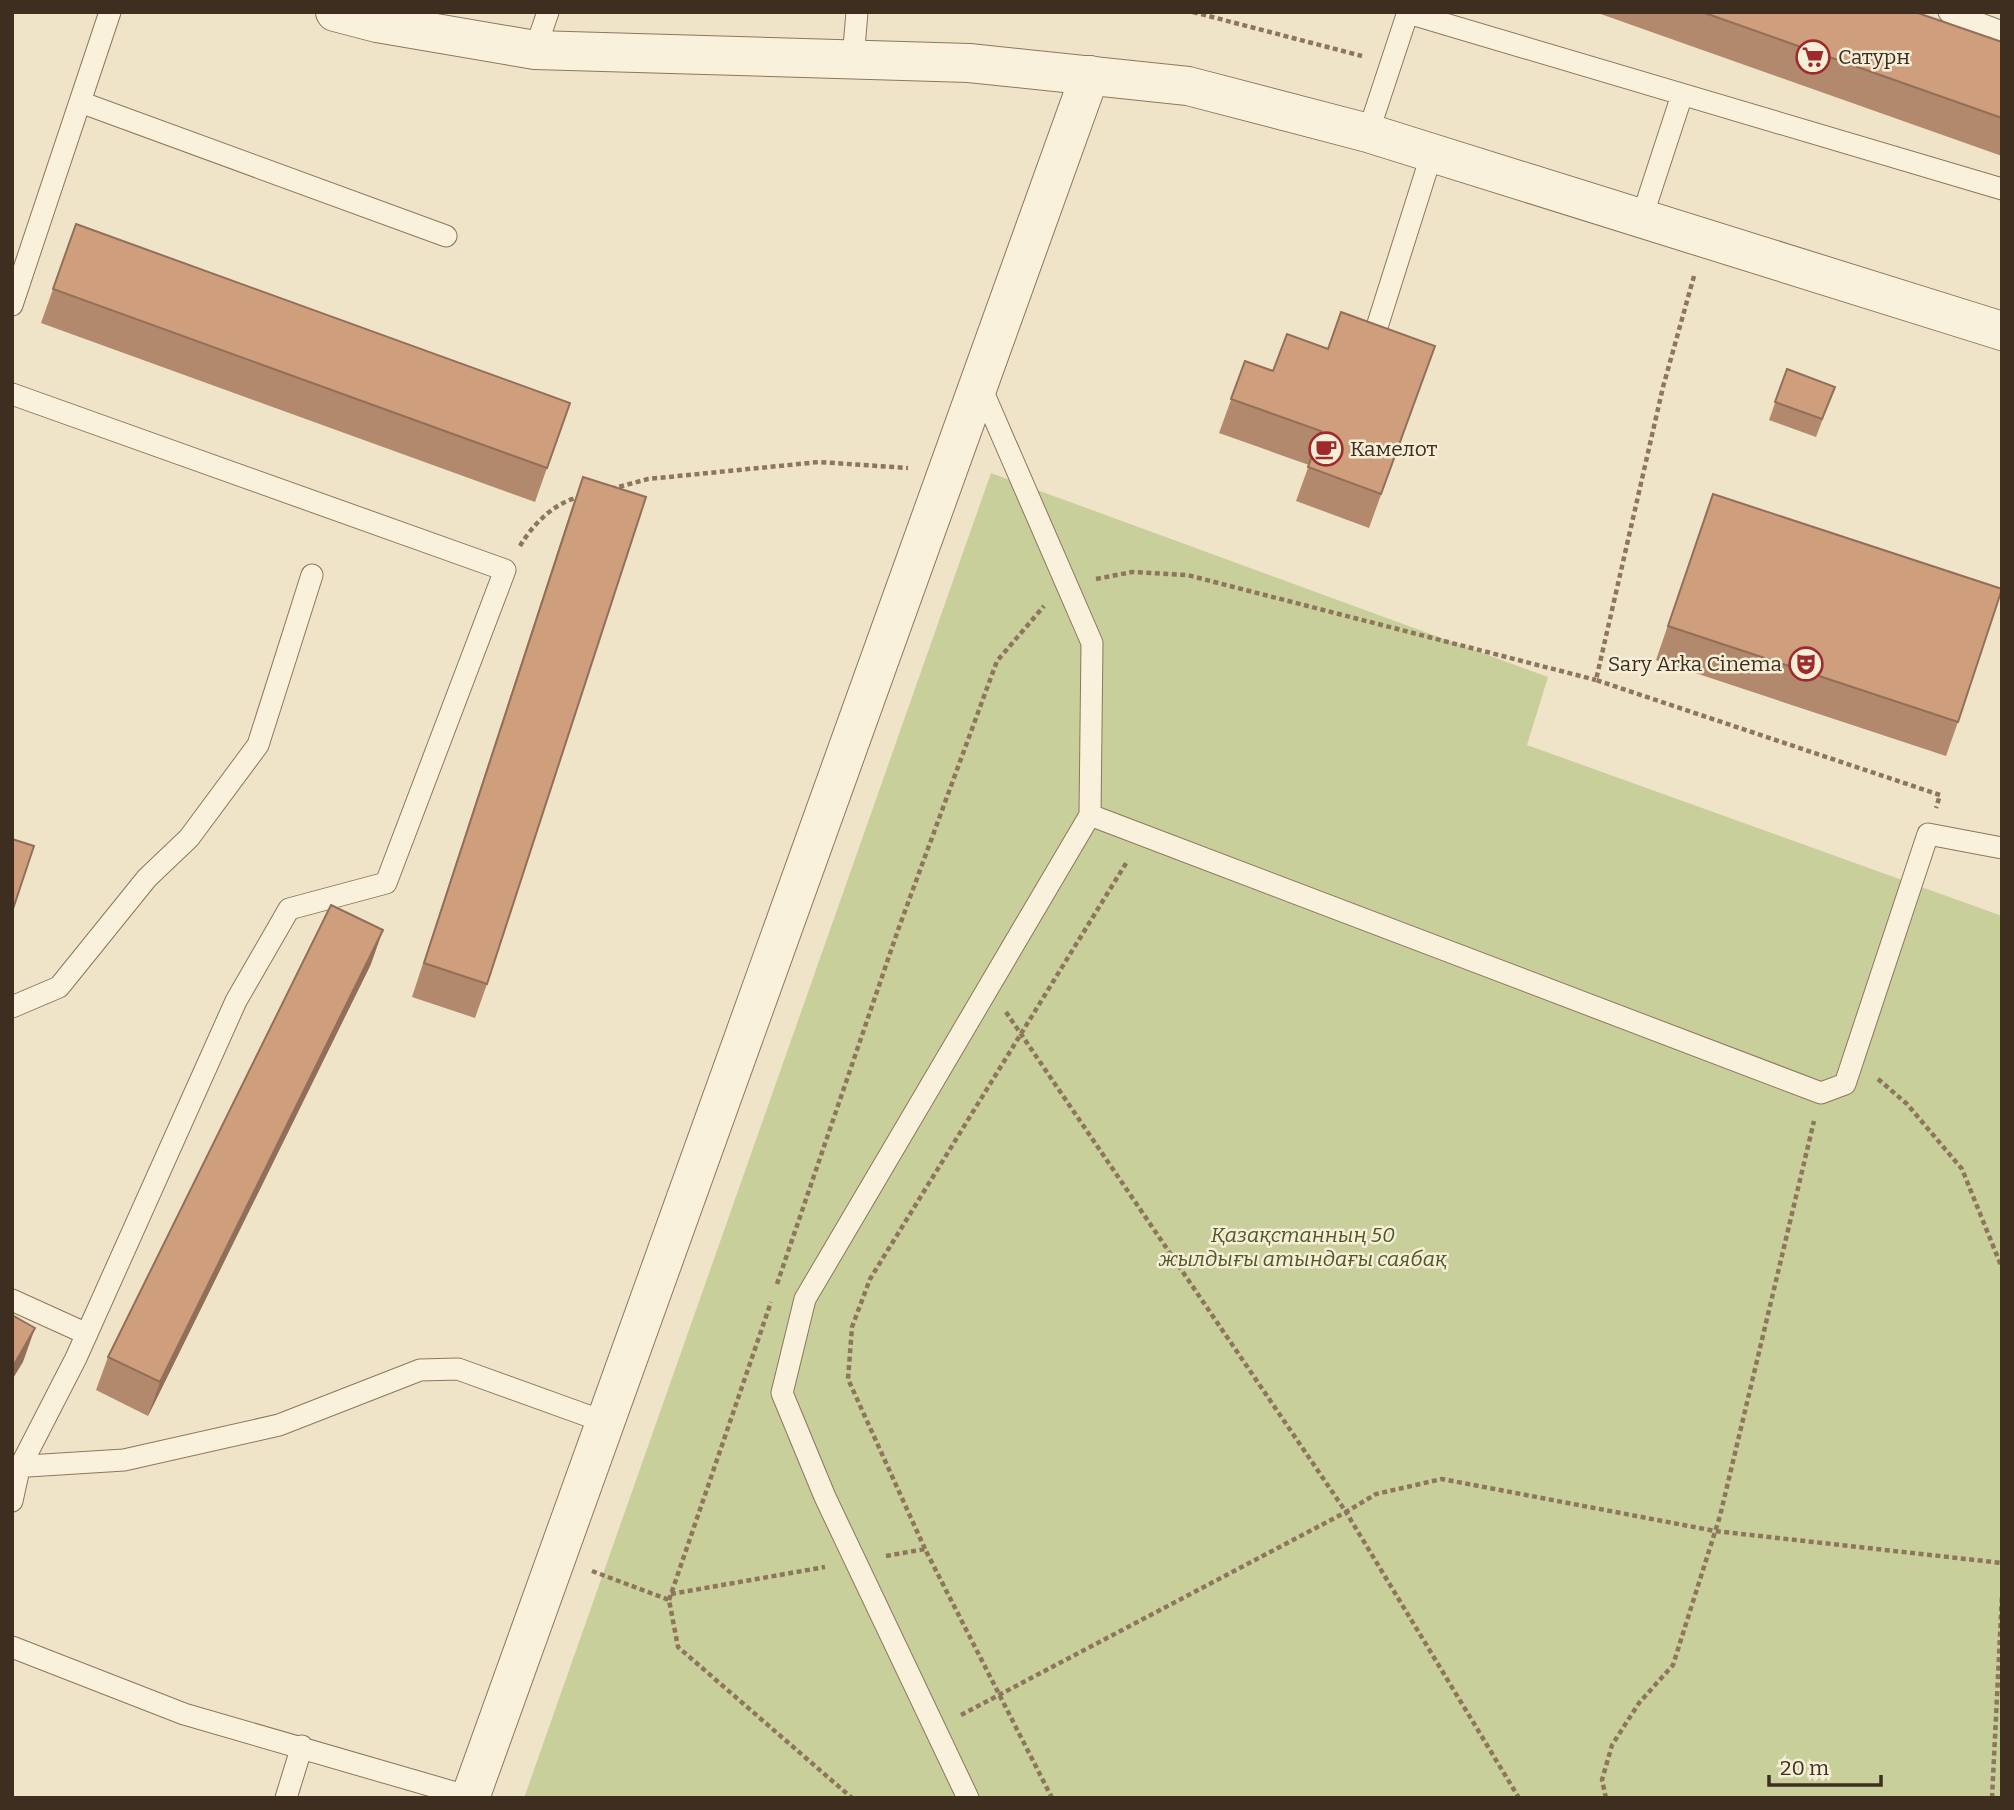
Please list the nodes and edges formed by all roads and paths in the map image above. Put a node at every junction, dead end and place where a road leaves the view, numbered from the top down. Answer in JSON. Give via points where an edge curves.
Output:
{"nodes":[{"id":1,"x":110,"y":12,"type":"edge"},
{"id":2,"x":335,"y":12,"type":"edge"},
{"id":3,"x":548,"y":12,"type":"edge"},
{"id":4,"x":857,"y":12,"type":"edge"},
{"id":5,"x":1193,"y":12,"type":"edge"},
{"id":6,"x":1949,"y":12,"type":"edge"},
{"id":7,"x":1408,"y":13,"type":"edge"},
{"id":8,"x":2002,"y":32,"type":"edge"},
{"id":9,"x":535,"y":50,"type":"junction"},
{"id":10,"x":853,"y":59,"type":"junction"},
{"id":11,"x":1391,"y":64,"type":"junction"},
{"id":12,"x":1090,"y":75,"type":"junction"},
{"id":13,"x":1682,"y":95,"type":"junction"},
{"id":14,"x":80,"y":102,"type":"junction"},
{"id":15,"x":1368,"y":133,"type":"junction"},
{"id":16,"x":1432,"y":153,"type":"junction"},
{"id":17,"x":2002,"y":189,"type":"edge"},
{"id":18,"x":1642,"y":218,"type":"junction"},
{"id":19,"x":446,"y":236,"type":"dead end"},
{"id":20,"x":1705,"y":238,"type":"junction"},
{"id":21,"x":12,"y":305,"type":"edge"},
{"id":22,"x":1376,"y":330,"type":"edge"},
{"id":23,"x":2002,"y":331,"type":"edge"},
{"id":24,"x":979,"y":383,"type":"junction"},
{"id":25,"x":12,"y":394,"type":"edge"},
{"id":26,"x":946,"y":473,"type":"junction"},
{"id":27,"x":608,"y":489,"type":"edge"},
{"id":28,"x":581,"y":496,"type":"edge"},
{"id":29,"x":505,"y":570,"type":"junction"},
{"id":30,"x":312,"y":575,"type":"dead end"},
{"id":31,"x":1067,"y":584,"type":"junction"},
{"id":32,"x":1596,"y":680,"type":"junction"},
{"id":33,"x":1090,"y":815,"type":"junction"},
{"id":34,"x":1928,"y":834,"type":"junction"},
{"id":35,"x":1144,"y":835,"type":"junction"},
{"id":36,"x":2002,"y":848,"type":"edge"},
{"id":37,"x":989,"y":987,"type":"junction"},
{"id":38,"x":12,"y":1007,"type":"edge"},
{"id":39,"x":1021,"y":1034,"type":"junction"},
{"id":40,"x":1853,"y":1058,"type":"junction"},
{"id":41,"x":1821,"y":1093,"type":"junction"},
{"id":42,"x":2002,"y":1268,"type":"edge"},
{"id":43,"x":12,"y":1300,"type":"edge"},
{"id":44,"x":87,"y":1334,"type":"junction"},
{"id":45,"x":605,"y":1422,"type":"junction"},
{"id":46,"x":15,"y":1468,"type":"edge"},
{"id":47,"x":12,"y":1502,"type":"edge"},
{"id":48,"x":1346,"y":1512,"type":"junction"},
{"id":49,"x":1715,"y":1531,"type":"junction"},
{"id":50,"x":925,"y":1549,"type":"dead end"},
{"id":51,"x":556,"y":1557,"type":"junction"},
{"id":52,"x":2002,"y":1563,"type":"edge"},
{"id":53,"x":2002,"y":1595,"type":"edge"},
{"id":54,"x":669,"y":1600,"type":"junction"},
{"id":55,"x":12,"y":1647,"type":"edge"},
{"id":56,"x":935,"y":1728,"type":"junction"},
{"id":57,"x":302,"y":1746,"type":"junction"},
{"id":58,"x":286,"y":1798,"type":"edge"},
{"id":59,"x":470,"y":1798,"type":"edge"},
{"id":60,"x":852,"y":1798,"type":"edge"},
{"id":61,"x":968,"y":1798,"type":"edge"},
{"id":62,"x":1519,"y":1798,"type":"edge"},
{"id":63,"x":1606,"y":1798,"type":"edge"},
{"id":64,"x":1992,"y":1798,"type":"edge"}],
"edges":[{"from":1,"to":14,"type":"lane"},
{"from":2,"to":9,"type":"street"},
{"from":3,"to":9,"type":"lane"},
{"from":4,"to":10,"type":"lane"},
{"from":5,"to":11,"type":"path"},
{"from":6,"to":8,"type":"lane"},
{"from":7,"to":11,"type":"lane"},
{"from":7,"to":13,"type":"lane"},
{"from":9,"to":10,"type":"street"},
{"from":10,"to":12,"type":"street","via":[[970,63]]},
{"from":11,"to":15,"type":"lane"},
{"from":12,"to":15,"type":"street","via":[[1188,86]]},
{"from":12,"to":24,"type":"street"},
{"from":13,"to":17,"type":"lane"},
{"from":13,"to":18,"type":"lane"},
{"from":14,"to":19,"type":"lane"},
{"from":14,"to":21,"type":"lane"},
{"from":15,"to":16,"type":"street"},
{"from":16,"to":18,"type":"street"},
{"from":16,"to":22,"type":"lane"},
{"from":18,"to":20,"type":"street"},
{"from":20,"to":23,"type":"street"},
{"from":20,"to":32,"type":"path","via":[[1663,387]]},
{"from":24,"to":26,"type":"street"},
{"from":24,"to":31,"type":"lane"},
{"from":25,"to":29,"type":"lane"},
{"from":26,"to":27,"type":"path","via":[[819,462],[648,479]]},
{"from":26,"to":45,"type":"street"},
{"from":28,"to":29,"type":"path","via":[[532,526]]},
{"from":29,"to":44,"type":"lane","via":[[386,883],[289,909],[236,1001]]},
{"from":30,"to":38,"type":"lane","via":[[258,745],[188,838],[147,878],[59,987]]},
{"from":31,"to":32,"type":"path","via":[[1132,572],[1187,575]]},
{"from":31,"to":33,"type":"lane","via":[[1092,643]]},
{"from":31,"to":54,"type":"path","via":[[1029,620],[997,661],[898,930]]},
{"from":32,"to":34,"type":"path","via":[[1940,795]]},
{"from":33,"to":35,"type":"lane"},
{"from":33,"to":37,"type":"lane"},
{"from":34,"to":36,"type":"lane"},
{"from":34,"to":40,"type":"lane"},
{"from":35,"to":39,"type":"path"},
{"from":35,"to":41,"type":"lane"},
{"from":37,"to":39,"type":"path"},
{"from":37,"to":56,"type":"lane","via":[[805,1299],[782,1393],[825,1497]]},
{"from":39,"to":48,"type":"path"},
{"from":39,"to":50,"type":"path","via":[[870,1279],[852,1326],[848,1379]]},
{"from":40,"to":41,"type":"lane","via":[[1845,1084]]},
{"from":40,"to":42,"type":"path","via":[[1907,1104],[1962,1169]]},
{"from":41,"to":49,"type":"path"},
{"from":43,"to":44,"type":"lane"},
{"from":44,"to":46,"type":"lane"},
{"from":45,"to":46,"type":"lane","via":[[458,1369],[420,1370],[279,1425],[124,1460]]},
{"from":45,"to":51,"type":"street"},
{"from":46,"to":47,"type":"lane"},
{"from":48,"to":49,"type":"path","via":[[1376,1494],[1442,1479]]},
{"from":48,"to":56,"type":"path"},
{"from":48,"to":62,"type":"path"},
{"from":49,"to":52,"type":"path"},
{"from":49,"to":63,"type":"path","via":[[1673,1665],[1639,1703],[1612,1745],[1602,1780]]},
{"from":51,"to":54,"type":"path"},
{"from":51,"to":59,"type":"street"},
{"from":53,"to":64,"type":"path"},
{"from":54,"to":60,"type":"path","via":[[678,1647]]},
{"from":55,"to":57,"type":"lane","via":[[184,1714]]},
{"from":56,"to":61,"type":"lane"},
{"from":57,"to":58,"type":"lane"},
{"from":57,"to":59,"type":"lane"}]}
